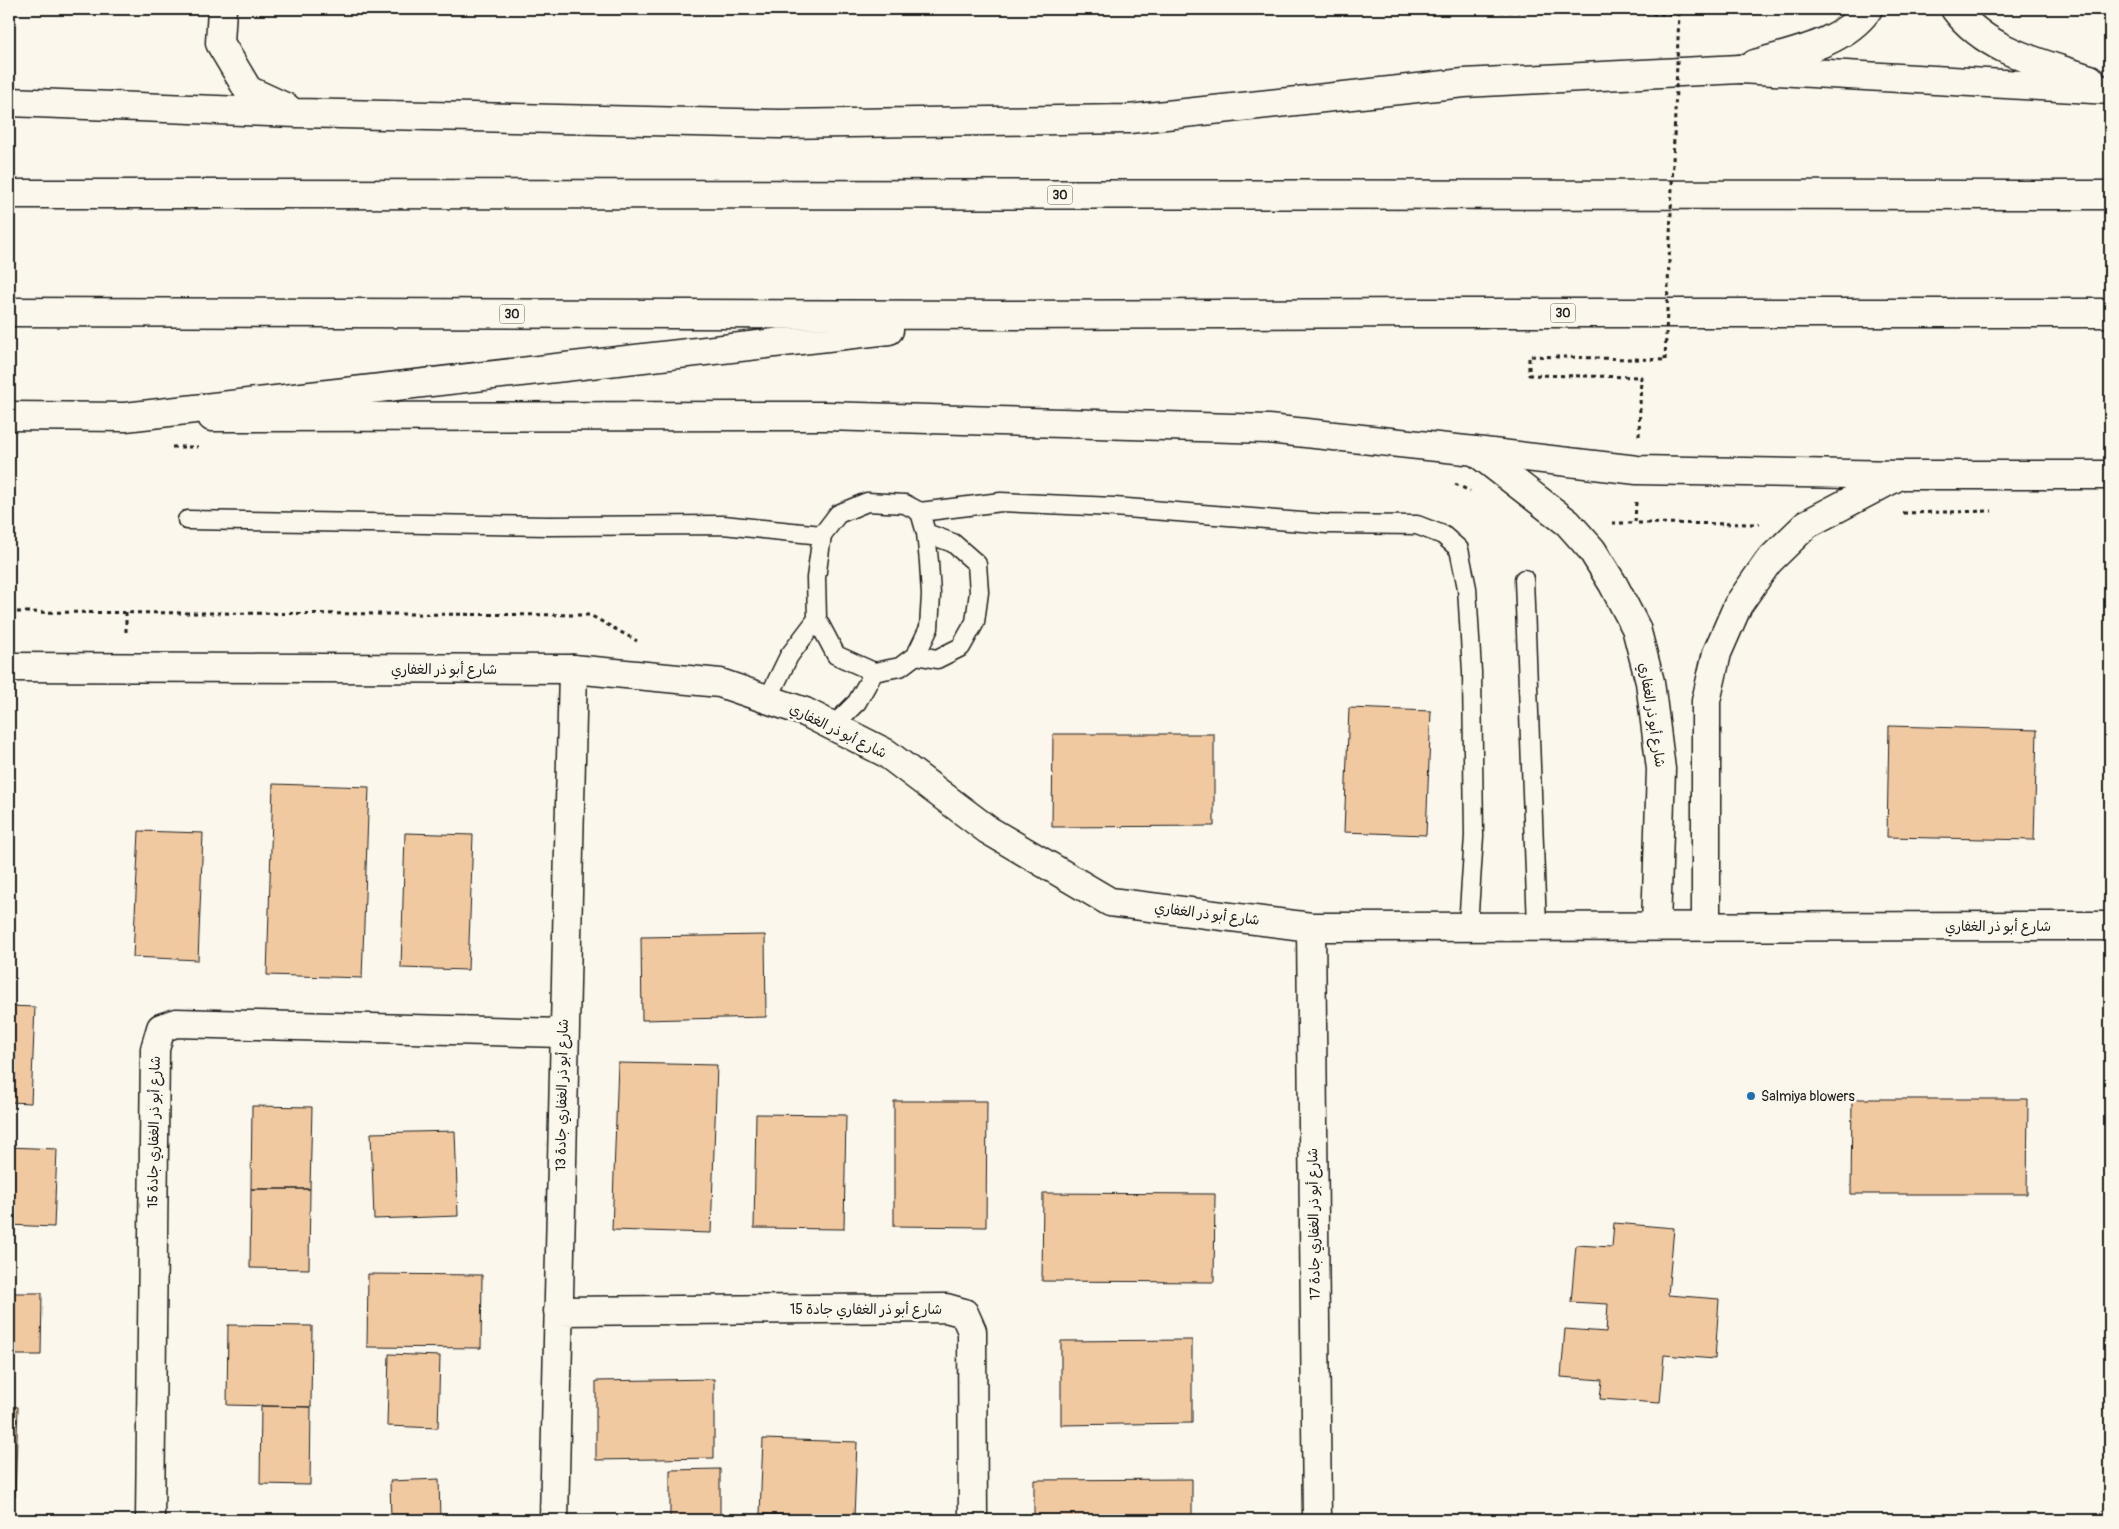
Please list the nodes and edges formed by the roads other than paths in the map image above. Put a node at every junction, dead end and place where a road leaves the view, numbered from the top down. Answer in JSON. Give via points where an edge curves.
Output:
{"nodes":[{"id":1,"x":222,"y":9,"type":"edge"},
{"id":2,"x":1868,"y":9,"type":"edge"},
{"id":3,"x":1955,"y":9,"type":"edge"},
{"id":4,"x":1740,"y":69,"type":"junction"},
{"id":5,"x":2110,"y":88,"type":"edge"},
{"id":6,"x":9,"y":102,"type":"edge"},
{"id":7,"x":297,"y":113,"type":"junction"},
{"id":8,"x":9,"y":194,"type":"edge"},
{"id":9,"x":2110,"y":195,"type":"edge"},
{"id":10,"x":9,"y":312,"type":"edge"},
{"id":11,"x":2110,"y":313,"type":"edge"},
{"id":12,"x":1015,"y":315,"type":"junction"},
{"id":13,"x":9,"y":416,"type":"edge"},
{"id":14,"x":125,"y":417,"type":"junction"},
{"id":15,"x":1475,"y":450,"type":"junction"},
{"id":16,"x":1900,"y":475,"type":"junction"},
{"id":17,"x":2110,"y":475,"type":"edge"},
{"id":18,"x":920,"y":512,"type":"junction"},
{"id":19,"x":187,"y":520,"type":"dead end"},
{"id":20,"x":926,"y":533,"type":"junction"},
{"id":21,"x":822,"y":535,"type":"junction"},
{"id":22,"x":1524,"y":580,"type":"dead end"},
{"id":23,"x":816,"y":619,"type":"junction"},
{"id":24,"x":916,"y":655,"type":"junction"},
{"id":25,"x":9,"y":668,"type":"edge"},
{"id":26,"x":573,"y":669,"type":"junction"},
{"id":27,"x":874,"y":672,"type":"junction"},
{"id":28,"x":768,"y":700,"type":"junction"},
{"id":29,"x":833,"y":726,"type":"junction"},
{"id":30,"x":1468,"y":926,"type":"junction"},
{"id":31,"x":1537,"y":926,"type":"junction"},
{"id":32,"x":1656,"y":926,"type":"junction"},
{"id":33,"x":1706,"y":926,"type":"junction"},
{"id":34,"x":2110,"y":926,"type":"edge"},
{"id":35,"x":1311,"y":927,"type":"junction"},
{"id":36,"x":563,"y":1033,"type":"junction"},
{"id":37,"x":558,"y":1311,"type":"junction"},
{"id":38,"x":150,"y":1520,"type":"edge"},
{"id":39,"x":554,"y":1520,"type":"edge"},
{"id":40,"x":973,"y":1520,"type":"edge"},
{"id":41,"x":1317,"y":1520,"type":"edge"}],
"edges":[{"from":1,"to":7,"type":"main road","via":[[220,44],[248,90]]},
{"from":2,"to":4,"type":"main road","via":[[1839,36]]},
{"from":3,"to":5,"type":"main road","via":[[1981,36],[1997,45]]},
{"from":4,"to":5,"type":"main road"},
{"from":4,"to":7,"type":"main road","via":[[1464,83],[1129,119],[779,124]]},
{"from":6,"to":7,"type":"main road"},
{"from":8,"to":9,"type":"main road","number":"30"},
{"from":10,"to":12,"type":"main road","number":"30"},
{"from":11,"to":12,"type":"main road","number":"30"},
{"from":12,"to":14,"type":"main road"},
{"from":13,"to":14,"type":"main road"},
{"from":14,"to":15,"type":"main road","via":[[825,416],[1268,429]]},
{"from":15,"to":16,"type":"main road","via":[[1637,470]]},
{"from":15,"to":32,"type":"main road","name":"شارع أبو ذر الغفاري","via":[[1568,523],[1592,550],[1636,628],[1650,682],[1661,769]]},
{"from":16,"to":17,"type":"main road"},
{"from":16,"to":33,"type":"main road","via":[[1807,524],[1768,562],[1743,598],[1717,653],[1706,702]]},
{"from":18,"to":20,"type":"lane"},
{"from":18,"to":21,"type":"lane","via":[[905,504],[867,502],[838,514]]},
{"from":18,"to":30,"type":"lane","via":[[1001,502],[1095,506],[1327,524],[1417,526],[1443,535],[1459,549],[1468,597],[1474,836]]},
{"from":19,"to":21,"type":"lane","via":[[549,526],[723,525]]},
{"from":20,"to":24,"type":"lane","via":[[931,595],[929,628]]},
{"from":20,"to":24,"type":"lane","via":[[953,543],[977,564],[979,592],[975,622],[961,647],[937,659]]},
{"from":21,"to":23,"type":"lane","via":[[816,578]]},
{"from":22,"to":31,"type":"lane"},
{"from":23,"to":27,"type":"lane","via":[[836,655]]},
{"from":23,"to":28,"type":"lane","via":[[789,656]]},
{"from":24,"to":27,"type":"lane","via":[[900,667]]},
{"from":25,"to":26,"type":"main road","name":"شارع أبو ذر الغفاري"},
{"from":26,"to":28,"type":"main road","name":"شارع أبو ذر الغفاري","via":[[720,683]]},
{"from":26,"to":36,"type":"main road","name":"شارع أبو ذر الغفاري جادة 13"},
{"from":27,"to":29,"type":"lane","via":[[857,702]]},
{"from":28,"to":29,"type":"main road","name":"شارع أبو ذر الغفاري","via":[[805,712]]},
{"from":29,"to":35,"type":"main road","name":"شارع أبو ذر الغفاري","via":[[886,753],[988,830],[1110,902]]},
{"from":30,"to":31,"type":"main road","name":"شارع أبو ذر الغفاري"},
{"from":30,"to":35,"type":"main road","name":"شارع أبو ذر الغفاري"},
{"from":31,"to":32,"type":"main road","name":"شارع أبو ذر الغفاري"},
{"from":32,"to":33,"type":"main road","name":"شارع أبو ذر الغفاري"},
{"from":33,"to":34,"type":"main road","name":"شارع أبو ذر الغفاري"},
{"from":35,"to":41,"type":"main road","name":"شارع أبو ذر الغفاري جادة 17"},
{"from":36,"to":37,"type":"main road","name":"شارع أبو ذر الغفاري جادة 13"},
{"from":36,"to":38,"type":"main road","name":"شارع أبو ذر الغفاري جادة 15","via":[[176,1023],[160,1028],[155,1049]]},
{"from":37,"to":39,"type":"main road","name":"شارع أبو ذر الغفاري جادة 13"},
{"from":37,"to":40,"type":"main road","name":"شارع أبو ذر الغفاري جادة 15","via":[[946,1308],[964,1313],[972,1331]]}]}
